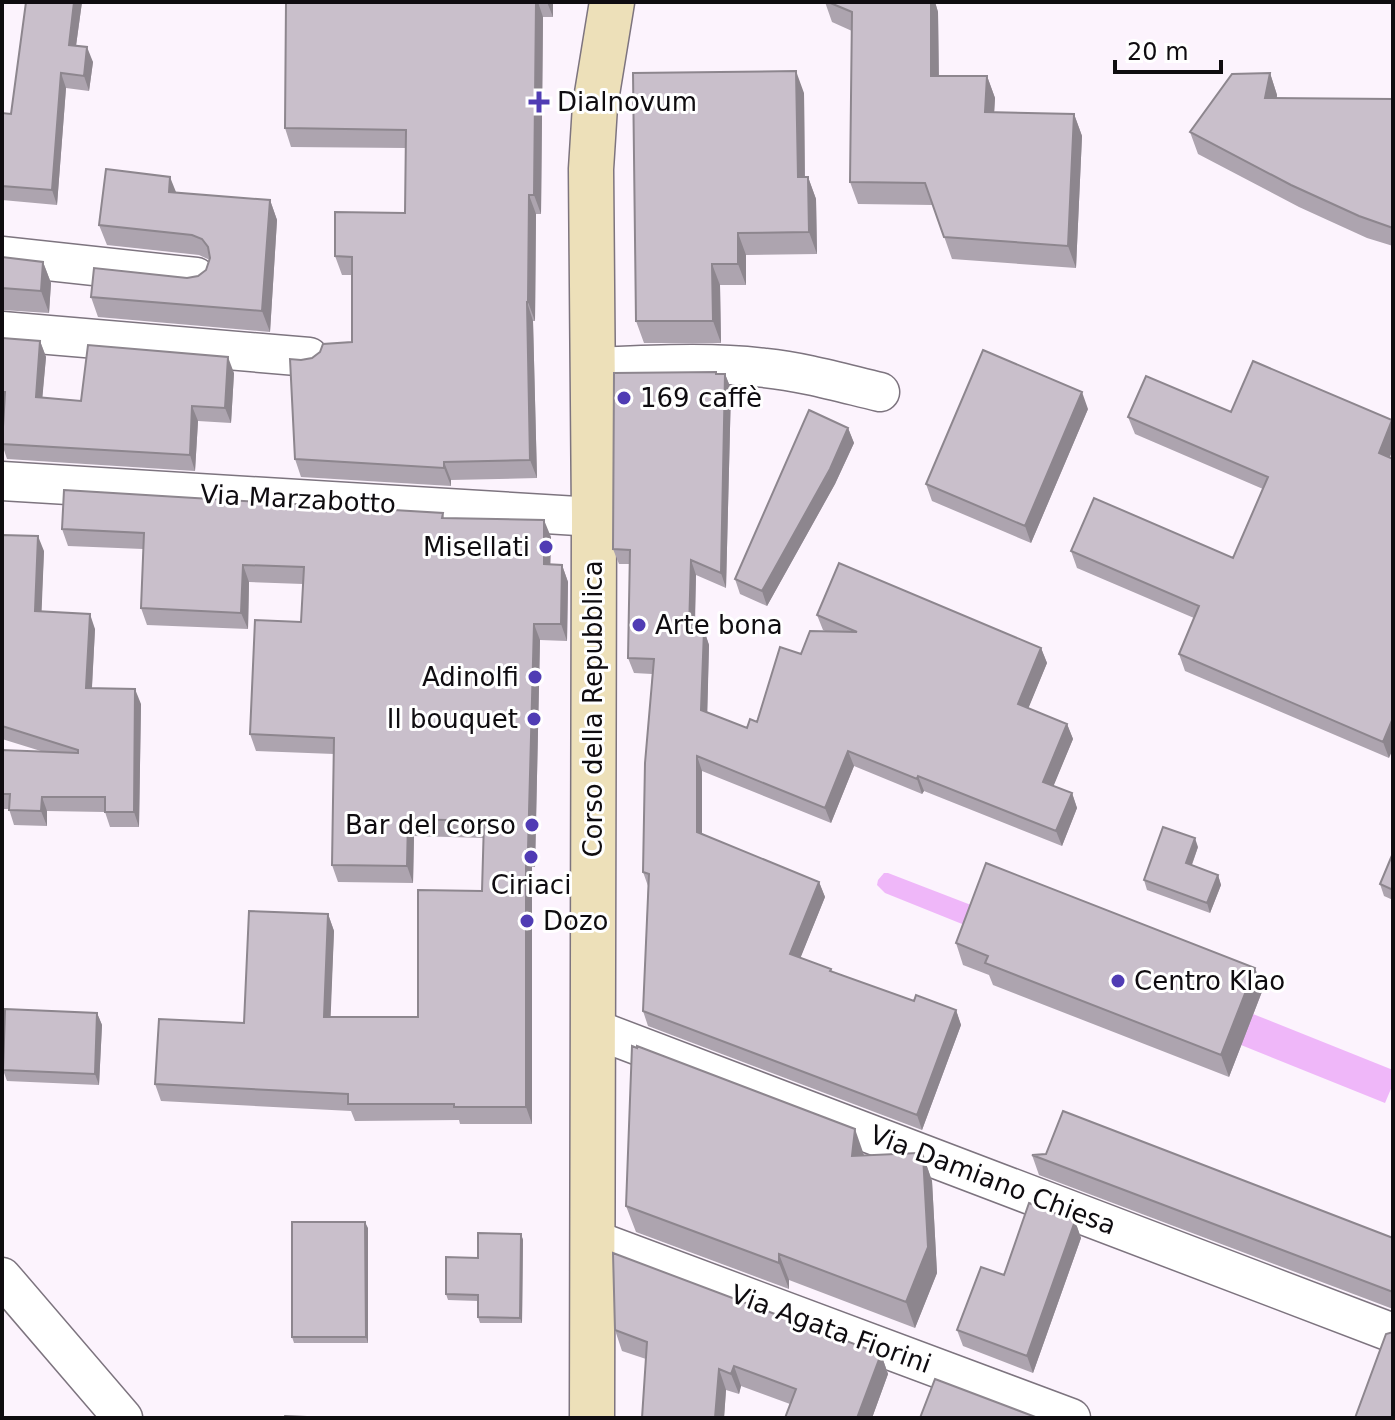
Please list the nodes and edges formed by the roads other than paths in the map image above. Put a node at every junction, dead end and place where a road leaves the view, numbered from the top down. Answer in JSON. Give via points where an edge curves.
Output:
{"nodes":[{"id":1,"x":612,"y":2,"type":"edge"},
{"id":2,"x":2,"y":256,"type":"edge"},
{"id":3,"x":196,"y":277,"type":"edge"},
{"id":4,"x":2,"y":331,"type":"edge"},
{"id":5,"x":309,"y":357,"type":"edge"},
{"id":6,"x":593,"y":367,"type":"junction"},
{"id":7,"x":880,"y":392,"type":"dead end"},
{"id":8,"x":2,"y":481,"type":"edge"},
{"id":9,"x":594,"y":517,"type":"junction"},
{"id":10,"x":592,"y":1028,"type":"junction"},
{"id":11,"x":592,"y":1239,"type":"junction"},
{"id":12,"x":2,"y":1277,"type":"edge"},
{"id":13,"x":1393,"y":1333,"type":"edge"},
{"id":14,"x":123,"y":1418,"type":"edge"},
{"id":15,"x":592,"y":1418,"type":"edge"},
{"id":16,"x":1071,"y":1418,"type":"edge"}],
"edges":[{"from":1,"to":6,"type":"street","name":"Corso della Repubblica","via":[[592,137]]},
{"from":2,"to":3,"type":"street"},
{"from":4,"to":5,"type":"street"},
{"from":6,"to":7,"type":"street","via":[[764,367]]},
{"from":6,"to":9,"type":"street","name":"Corso della Repubblica"},
{"from":8,"to":9,"type":"street","name":"Via Marzabotto"},
{"from":9,"to":10,"type":"street","name":"Corso della Repubblica"},
{"from":10,"to":11,"type":"street","name":"Corso della Repubblica"},
{"from":10,"to":13,"type":"street","name":"Via Damiano Chiesa"},
{"from":11,"to":15,"type":"street","name":"Corso della Repubblica"},
{"from":11,"to":16,"type":"street","name":"Via Agata Fiorini"},
{"from":12,"to":14,"type":"street"}]}
